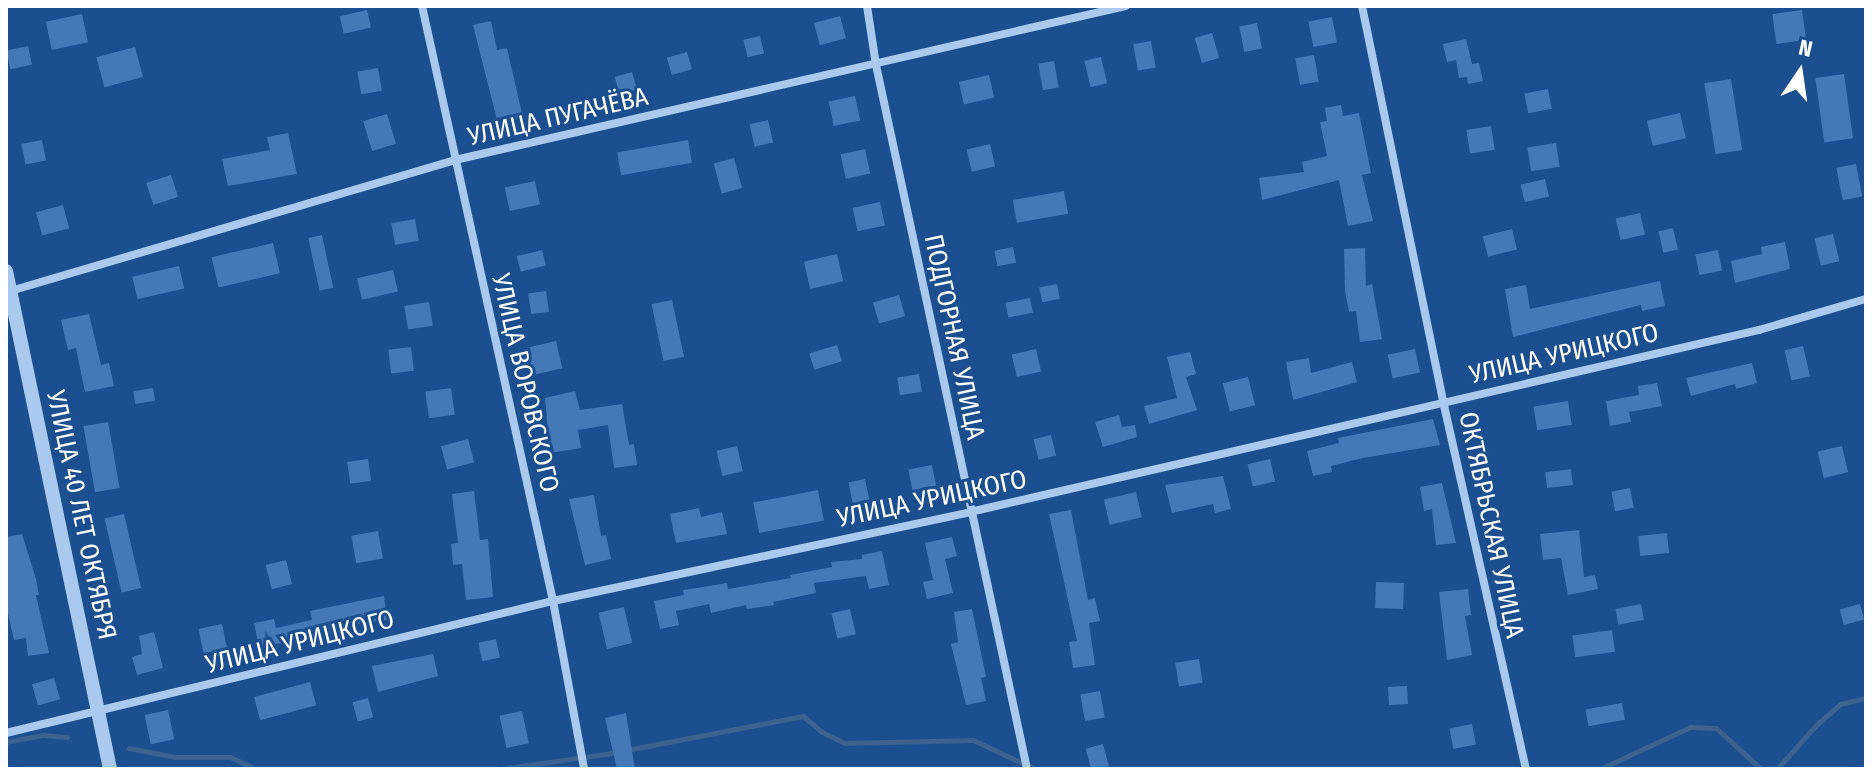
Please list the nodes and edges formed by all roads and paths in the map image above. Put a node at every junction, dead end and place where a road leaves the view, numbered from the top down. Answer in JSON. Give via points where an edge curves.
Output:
{"nodes":[{"id":1,"x":422,"y":6,"type":"edge"},
{"id":2,"x":867,"y":6,"type":"edge"},
{"id":3,"x":1126,"y":6,"type":"edge"},
{"id":4,"x":1362,"y":6,"type":"edge"},
{"id":5,"x":876,"y":65,"type":"junction"},
{"id":6,"x":455,"y":160,"type":"junction"},
{"id":7,"x":6,"y":271,"type":"edge"},
{"id":8,"x":8,"y":292,"type":"edge"},
{"id":9,"x":1866,"y":299,"type":"edge"},
{"id":10,"x":1443,"y":401,"type":"junction"},
{"id":11,"x":970,"y":512,"type":"junction"},
{"id":12,"x":553,"y":601,"type":"junction"},
{"id":13,"x":97,"y":711,"type":"junction"},
{"id":14,"x":6,"y":733,"type":"edge"},
{"id":15,"x":110,"y":769,"type":"edge"},
{"id":16,"x":584,"y":769,"type":"edge"},
{"id":17,"x":1027,"y":769,"type":"edge"},
{"id":18,"x":1526,"y":769,"type":"edge"}],
"edges":[{"from":1,"to":6,"type":"street","name":"УЛИЦА ВОРОВСКОГО"},
{"from":2,"to":5,"type":"street","name":"ПОДГОРНАЯ УЛИЦА"},
{"from":3,"to":5,"type":"street","name":"УЛИЦА ПУГАЧЁВА"},
{"from":4,"to":10,"type":"street","name":"ОКТЯБРЬСКАЯ УЛИЦА"},
{"from":5,"to":6,"type":"street","name":"УЛИЦА ПУГАЧЁВА"},
{"from":5,"to":11,"type":"street","name":"ПОДГОРНАЯ УЛИЦА"},
{"from":6,"to":8,"type":"street","name":"УЛИЦА ПУГАЧЁВА"},
{"from":6,"to":12,"type":"street","name":"УЛИЦА ВОРОВСКОГО"},
{"from":7,"to":8,"type":"street","name":"УЛИЦА 40 ЛЕТ ОКТЯБРЯ"},
{"from":8,"to":13,"type":"street","name":"УЛИЦА 40 ЛЕТ ОКТЯБРЯ"},
{"from":9,"to":10,"type":"street","name":"УЛИЦА УРИЦКОГО","via":[[1759,330]]},
{"from":10,"to":11,"type":"street","name":"УЛИЦА УРИЦКОГО"},
{"from":10,"to":18,"type":"street","name":"ОКТЯБРЬСКАЯ УЛИЦА"},
{"from":11,"to":12,"type":"street","name":"УЛИЦА УРИЦКОГО"},
{"from":11,"to":17,"type":"street","name":"ПОДГОРНАЯ УЛИЦА"},
{"from":12,"to":13,"type":"street","name":"УЛИЦА УРИЦКОГО"},
{"from":12,"to":16,"type":"street","name":"УЛИЦА ВОРОВСКОГО"},
{"from":13,"to":14,"type":"street","name":"УЛИЦА УРИЦКОГО"},
{"from":13,"to":15,"type":"street","name":"УЛИЦА 40 ЛЕТ ОКТЯБРЯ"}]}
